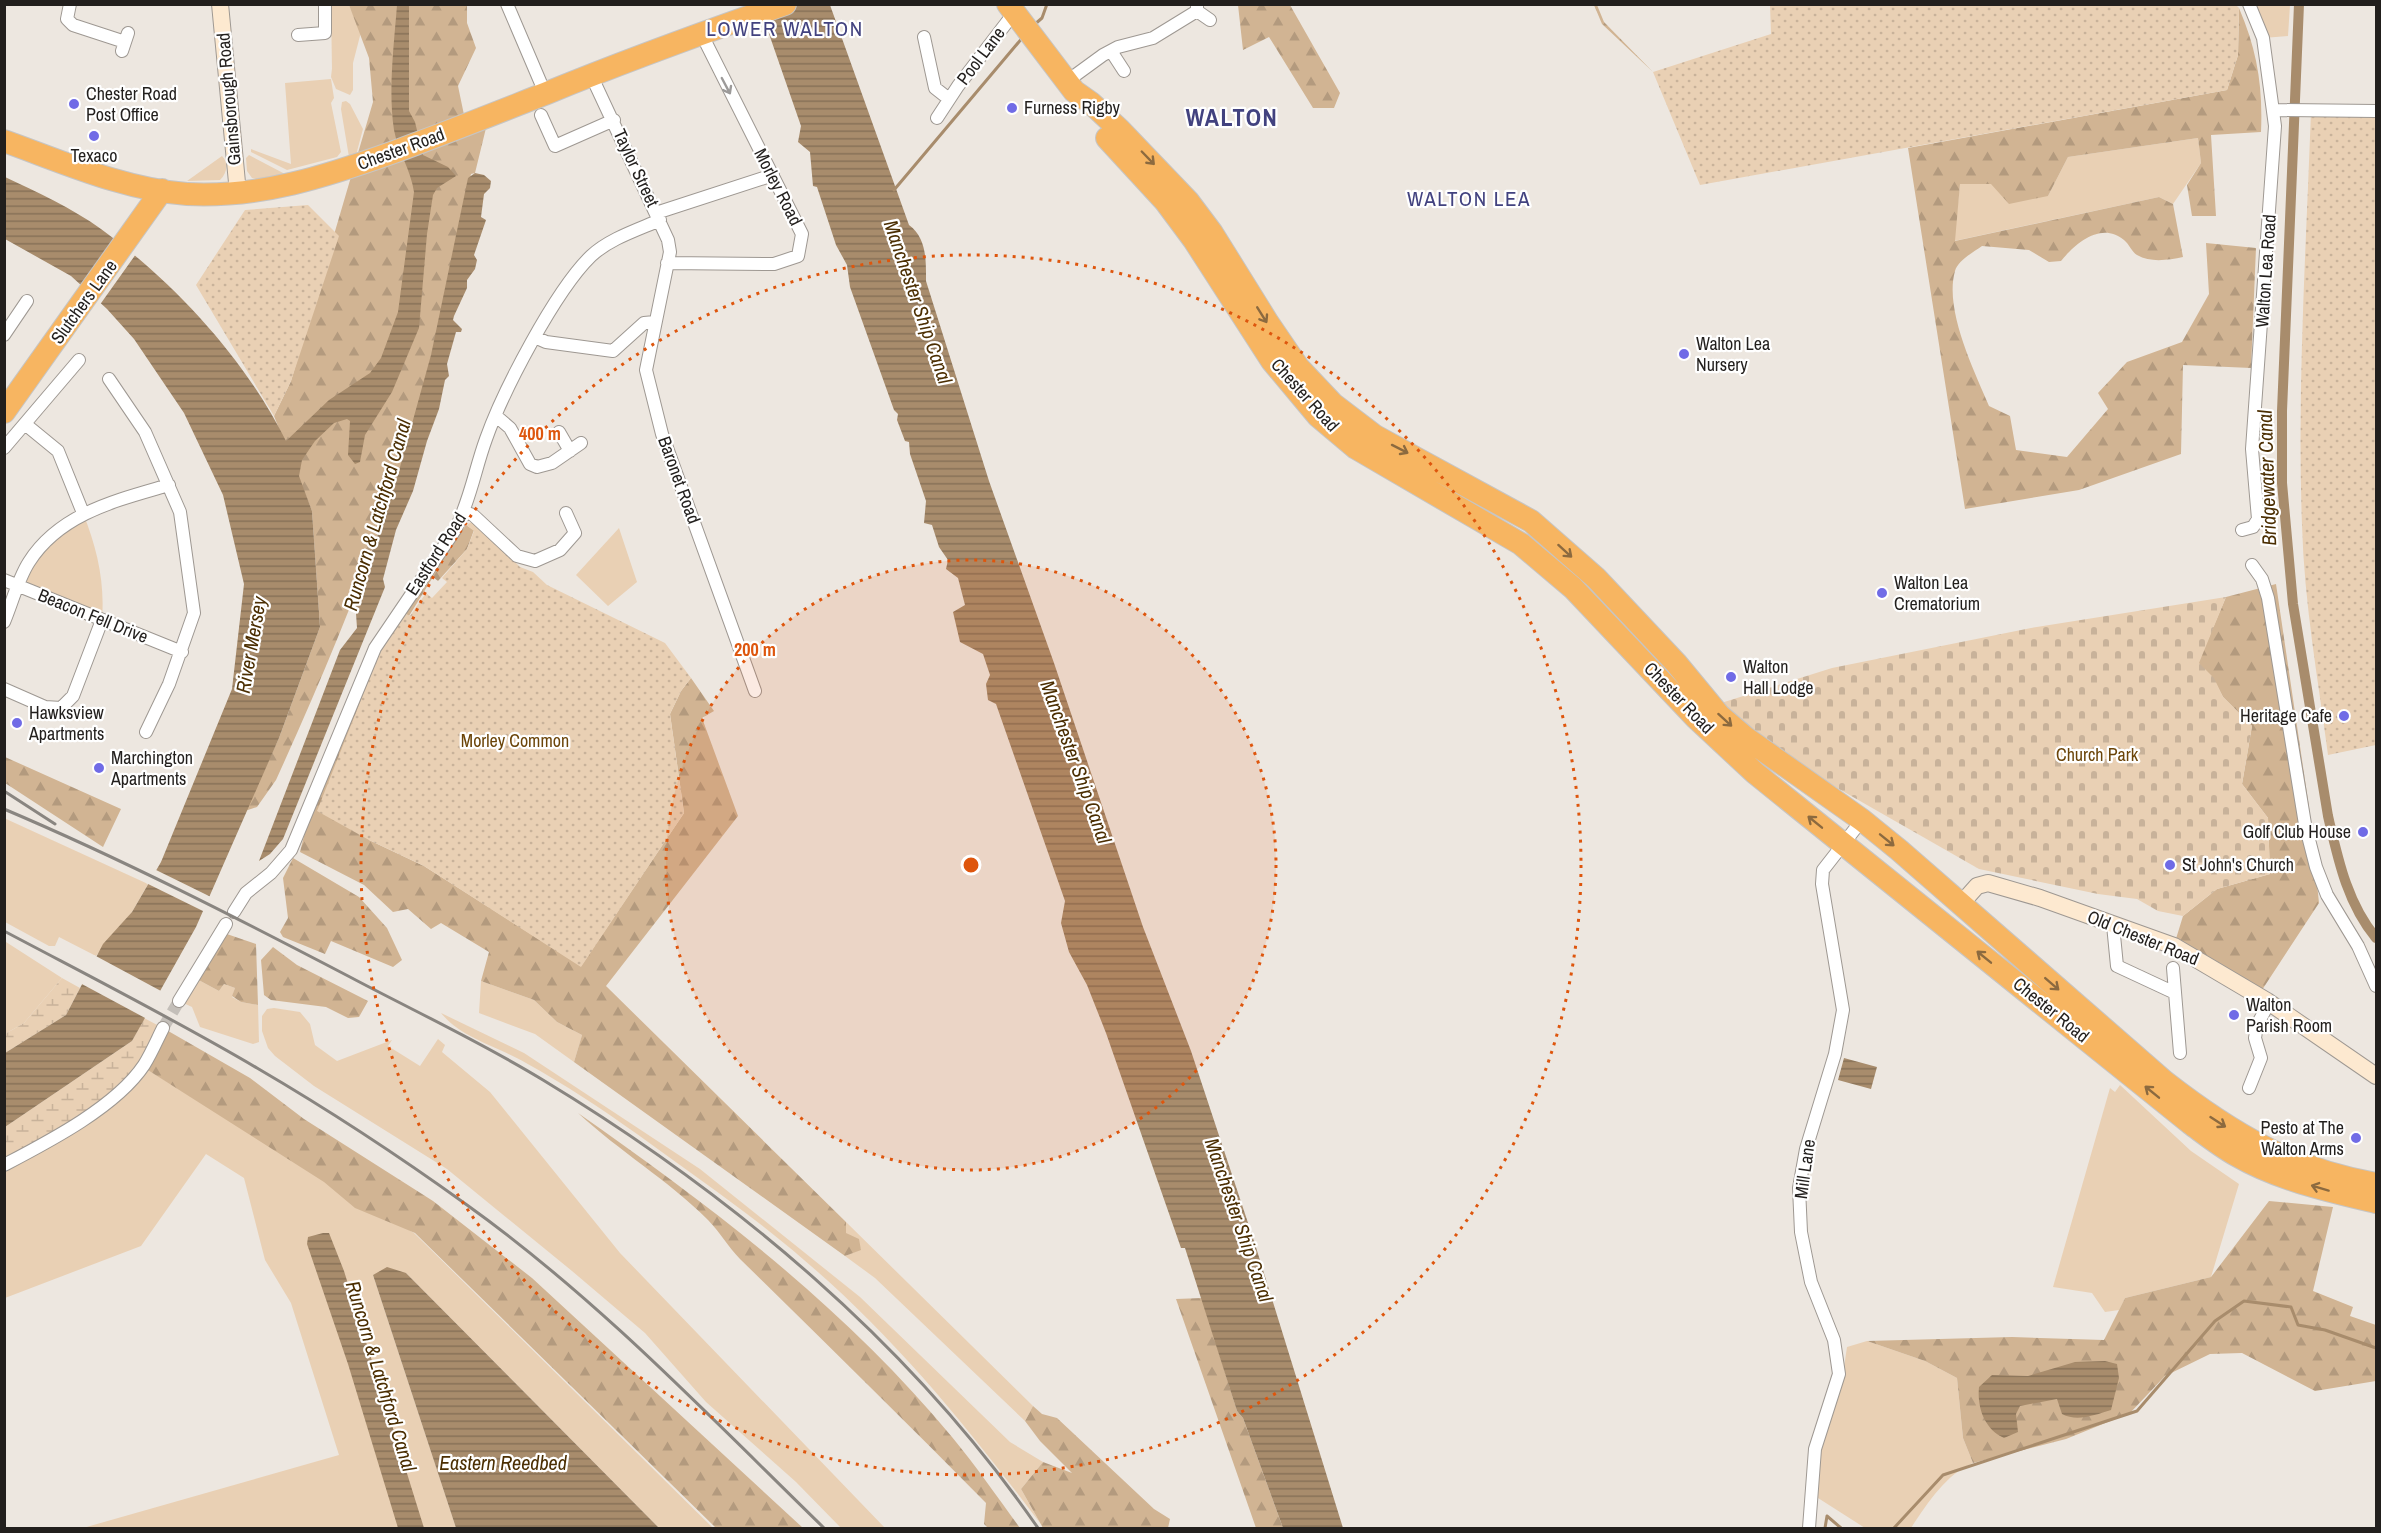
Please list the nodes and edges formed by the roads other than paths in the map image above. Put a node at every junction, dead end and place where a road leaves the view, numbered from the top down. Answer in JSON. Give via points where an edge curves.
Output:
{"nodes":[{"id":1,"x":70,"y":4,"type":"edge"},
{"id":2,"x":220,"y":4,"type":"edge"},
{"id":3,"x":325,"y":4,"type":"edge"},
{"id":4,"x":507,"y":4,"type":"edge"},
{"id":5,"x":785,"y":4,"type":"edge"},
{"id":6,"x":2248,"y":4,"type":"edge"},
{"id":7,"x":1197,"y":8,"type":"edge"},
{"id":8,"x":1014,"y":12,"type":"edge"},
{"id":9,"x":1210,"y":20,"type":"dead end"},
{"id":10,"x":709,"y":31,"type":"junction"},
{"id":11,"x":298,"y":35,"type":"dead end"},
{"id":12,"x":924,"y":37,"type":"dead end"},
{"id":13,"x":125,"y":42,"type":"dead end"},
{"id":14,"x":1111,"y":51,"type":"junction"},
{"id":15,"x":1124,"y":71,"type":"dead end"},
{"id":16,"x":591,"y":75,"type":"junction"},
{"id":17,"x":1070,"y":86,"type":"junction"},
{"id":18,"x":949,"y":99,"type":"junction"},
{"id":19,"x":543,"y":104,"type":"junction"},
{"id":20,"x":2274,"y":110,"type":"junction"},
{"id":21,"x":2376,"y":111,"type":"edge"},
{"id":22,"x":937,"y":118,"type":"dead end"},
{"id":23,"x":614,"y":120,"type":"junction"},
{"id":24,"x":4,"y":141,"type":"edge"},
{"id":25,"x":773,"y":176,"type":"junction"},
{"id":26,"x":162,"y":190,"type":"junction"},
{"id":27,"x":238,"y":193,"type":"junction"},
{"id":28,"x":658,"y":216,"type":"junction"},
{"id":29,"x":667,"y":263,"type":"junction"},
{"id":30,"x":27,"y":301,"type":"dead end"},
{"id":31,"x":655,"y":322,"type":"junction"},
{"id":32,"x":4,"y":335,"type":"edge"},
{"id":33,"x":537,"y":338,"type":"junction"},
{"id":34,"x":79,"y":360,"type":"dead end"},
{"id":35,"x":109,"y":379,"type":"dead end"},
{"id":36,"x":4,"y":412,"type":"edge"},
{"id":37,"x":496,"y":416,"type":"junction"},
{"id":38,"x":25,"y":424,"type":"junction"},
{"id":39,"x":559,"y":432,"type":"dead end"},
{"id":40,"x":581,"y":444,"type":"dead end"},
{"id":41,"x":4,"y":448,"type":"edge"},
{"id":42,"x":570,"y":451,"type":"junction"},
{"id":43,"x":169,"y":485,"type":"junction"},
{"id":44,"x":465,"y":512,"type":"junction"},
{"id":45,"x":83,"y":513,"type":"junction"},
{"id":46,"x":566,"y":513,"type":"dead end"},
{"id":47,"x":2242,"y":530,"type":"dead end"},
{"id":48,"x":2252,"y":565,"type":"dead end"},
{"id":49,"x":4,"y":580,"type":"edge"},
{"id":50,"x":19,"y":586,"type":"junction"},
{"id":51,"x":102,"y":620,"type":"junction"},
{"id":52,"x":4,"y":622,"type":"edge"},
{"id":53,"x":182,"y":652,"type":"junction"},
{"id":54,"x":4,"y":689,"type":"edge"},
{"id":55,"x":755,"y":691,"type":"dead end"},
{"id":56,"x":146,"y":732,"type":"dead end"},
{"id":57,"x":1862,"y":820,"type":"junction"},
{"id":58,"x":1842,"y":844,"type":"junction"},
{"id":59,"x":1961,"y":904,"type":"junction"},
{"id":60,"x":234,"y":912,"type":"dead end"},
{"id":61,"x":226,"y":924,"type":"dead end"},
{"id":62,"x":2113,"y":925,"type":"junction"},
{"id":63,"x":2173,"y":968,"type":"dead end"},
{"id":64,"x":2376,"y":986,"type":"edge"},
{"id":65,"x":2175,"y":993,"type":"junction"},
{"id":66,"x":178,"y":1001,"type":"tunnel mouth"},
{"id":67,"x":2269,"y":1003,"type":"junction"},
{"id":68,"x":163,"y":1028,"type":"tunnel mouth"},
{"id":69,"x":2180,"y":1053,"type":"dead end"},
{"id":70,"x":2376,"y":1075,"type":"edge"},
{"id":71,"x":2249,"y":1088,"type":"dead end"},
{"id":72,"x":4,"y":1165,"type":"edge"},
{"id":73,"x":2376,"y":1184,"type":"edge"},
{"id":74,"x":2376,"y":1202,"type":"edge"},
{"id":75,"x":1809,"y":1528,"type":"edge"}],
"edges":[{"from":1,"to":13,"type":"street","via":[[67,18],[73,24]]},
{"from":2,"to":27,"type":"street","name":"Gainsborough Road"},
{"from":3,"to":11,"type":"street","via":[[325,33]]},
{"from":4,"to":19,"type":"street"},
{"from":5,"to":10,"type":"highway","name":"Chester Road"},
{"from":6,"to":20,"type":"street","name":"Walton Lea Road","via":[[2264,38]]},
{"from":7,"to":9,"type":"street"},
{"from":7,"to":14,"type":"street","via":[[1153,38]]},
{"from":8,"to":17,"type":"highway","name":"Chester Road"},
{"from":8,"to":18,"type":"street","name":"Pool Lane"},
{"from":10,"to":16,"type":"highway","name":"Chester Road"},
{"from":10,"to":25,"type":"street","name":"Morley Road","one_way":true},
{"from":12,"to":18,"type":"street","name":"Pool Lane","via":[[935,88]]},
{"from":14,"to":15,"type":"street"},
{"from":14,"to":17,"type":"street"},
{"from":16,"to":19,"type":"highway","name":"Chester Road"},
{"from":16,"to":23,"type":"street","name":"Taylor Street"},
{"from":17,"to":57,"type":"highway","name":"Chester Road","one_way":true,"via":[[1120,130],[1188,201],[1298,367],[1333,404],[1375,436],[1531,520],[1596,578],[1719,715]]},
{"from":58,"to":17,"type":"highway","name":"Chester Road","one_way":true,"via":[[1755,773],[1696,718],[1573,588],[1521,544],[1356,448],[1318,416],[1272,361],[1165,201],[1083,110]]},
{"from":18,"to":22,"type":"street","name":"Pool Lane"},
{"from":19,"to":23,"type":"street","via":[[555,146]]},
{"from":19,"to":27,"type":"highway","name":"Chester Road","via":[[304,182]]},
{"from":20,"to":21,"type":"street"},
{"from":20,"to":47,"type":"street","name":"Walton Lea Road","via":[[2275,141],[2252,449],[2258,519],[2253,527]]},
{"from":23,"to":28,"type":"street","name":"Taylor Street"},
{"from":24,"to":26,"type":"highway","name":"Chester Road","via":[[98,174]]},
{"from":25,"to":28,"type":"street","name":"Eastford Road"},
{"from":25,"to":29,"type":"street","name":"Morley Road","via":[[802,234],[798,256],[774,264]]},
{"from":26,"to":27,"type":"highway","name":"Chester Road"},
{"from":26,"to":36,"type":"highway","name":"Slutchers Lane"},
{"from":28,"to":29,"type":"street","name":"Taylor Street","via":[[668,240]]},
{"from":28,"to":33,"type":"street","name":"Eastford Road","via":[[591,256],[558,299]]},
{"from":29,"to":31,"type":"street","name":"Baronet Road"},
{"from":30,"to":32,"type":"street"},
{"from":31,"to":33,"type":"street","via":[[644,323],[613,351]]},
{"from":31,"to":55,"type":"street","name":"Baronet Road","via":[[646,370],[662,434]]},
{"from":33,"to":37,"type":"street","name":"Eastford Road"},
{"from":34,"to":38,"type":"street"},
{"from":35,"to":43,"type":"street","via":[[145,432]]},
{"from":37,"to":42,"type":"street","via":[[510,428],[534,466],[544,468]]},
{"from":37,"to":44,"type":"street","name":"Eastford Road"},
{"from":38,"to":41,"type":"street"},
{"from":38,"to":45,"type":"street","via":[[58,451]]},
{"from":39,"to":42,"type":"street"},
{"from":40,"to":42,"type":"street"},
{"from":43,"to":45,"type":"street"},
{"from":43,"to":53,"type":"street","via":[[180,512],[194,613]]},
{"from":44,"to":46,"type":"street","via":[[517,556],[535,561],[560,550],[574,533]]},
{"from":44,"to":60,"type":"street","name":"Eastford Road","via":[[375,648],[291,850],[246,893]]},
{"from":45,"to":50,"type":"street","via":[[55,533],[29,562]]},
{"from":48,"to":64,"type":"street","via":[[2260,574],[2268,598],[2305,825],[2319,875]]},
{"from":49,"to":50,"type":"street","name":"Beacon Fell Drive"},
{"from":50,"to":51,"type":"street","name":"Beacon Fell Drive"},
{"from":50,"to":52,"type":"street"},
{"from":51,"to":53,"type":"street","name":"Beacon Fell Drive"},
{"from":51,"to":54,"type":"street","via":[[73,696],[61,708],[45,707]]},
{"from":53,"to":56,"type":"street"},
{"from":57,"to":58,"type":"street","name":"Mill Lane"},
{"from":57,"to":59,"type":"highway","name":"Chester Road","one_way":true},
{"from":74,"to":58,"type":"highway","name":"Chester Road","one_way":true,"via":[[2320,1189],[2236,1155],[2190,1123]]},
{"from":58,"to":75,"type":"street","name":"Mill Lane","via":[[1823,870],[1822,884],[1843,1010],[1799,1188],[1801,1233],[1811,1282],[1834,1340],[1839,1374],[1815,1449]]},
{"from":59,"to":62,"type":"street","name":"Old Chester Road","via":[[1977,886],[1988,883]]},
{"from":59,"to":73,"type":"highway","name":"Chester Road","one_way":true,"via":[[2165,1082],[2213,1119],[2296,1164]]},
{"from":61,"to":66,"type":"street"},
{"from":62,"to":65,"type":"street","via":[[2117,966]]},
{"from":62,"to":67,"type":"street","name":"Old Chester Road","via":[[2174,946]]},
{"from":63,"to":65,"type":"street"},
{"from":65,"to":69,"type":"street"},
{"from":67,"to":70,"type":"street","name":"Old Chester Road"},
{"from":67,"to":71,"type":"street","via":[[2257,1025],[2255,1038],[2261,1058]]},
{"from":68,"to":72,"type":"street","via":[[143,1066],[116,1095],[56,1138]]}]}
